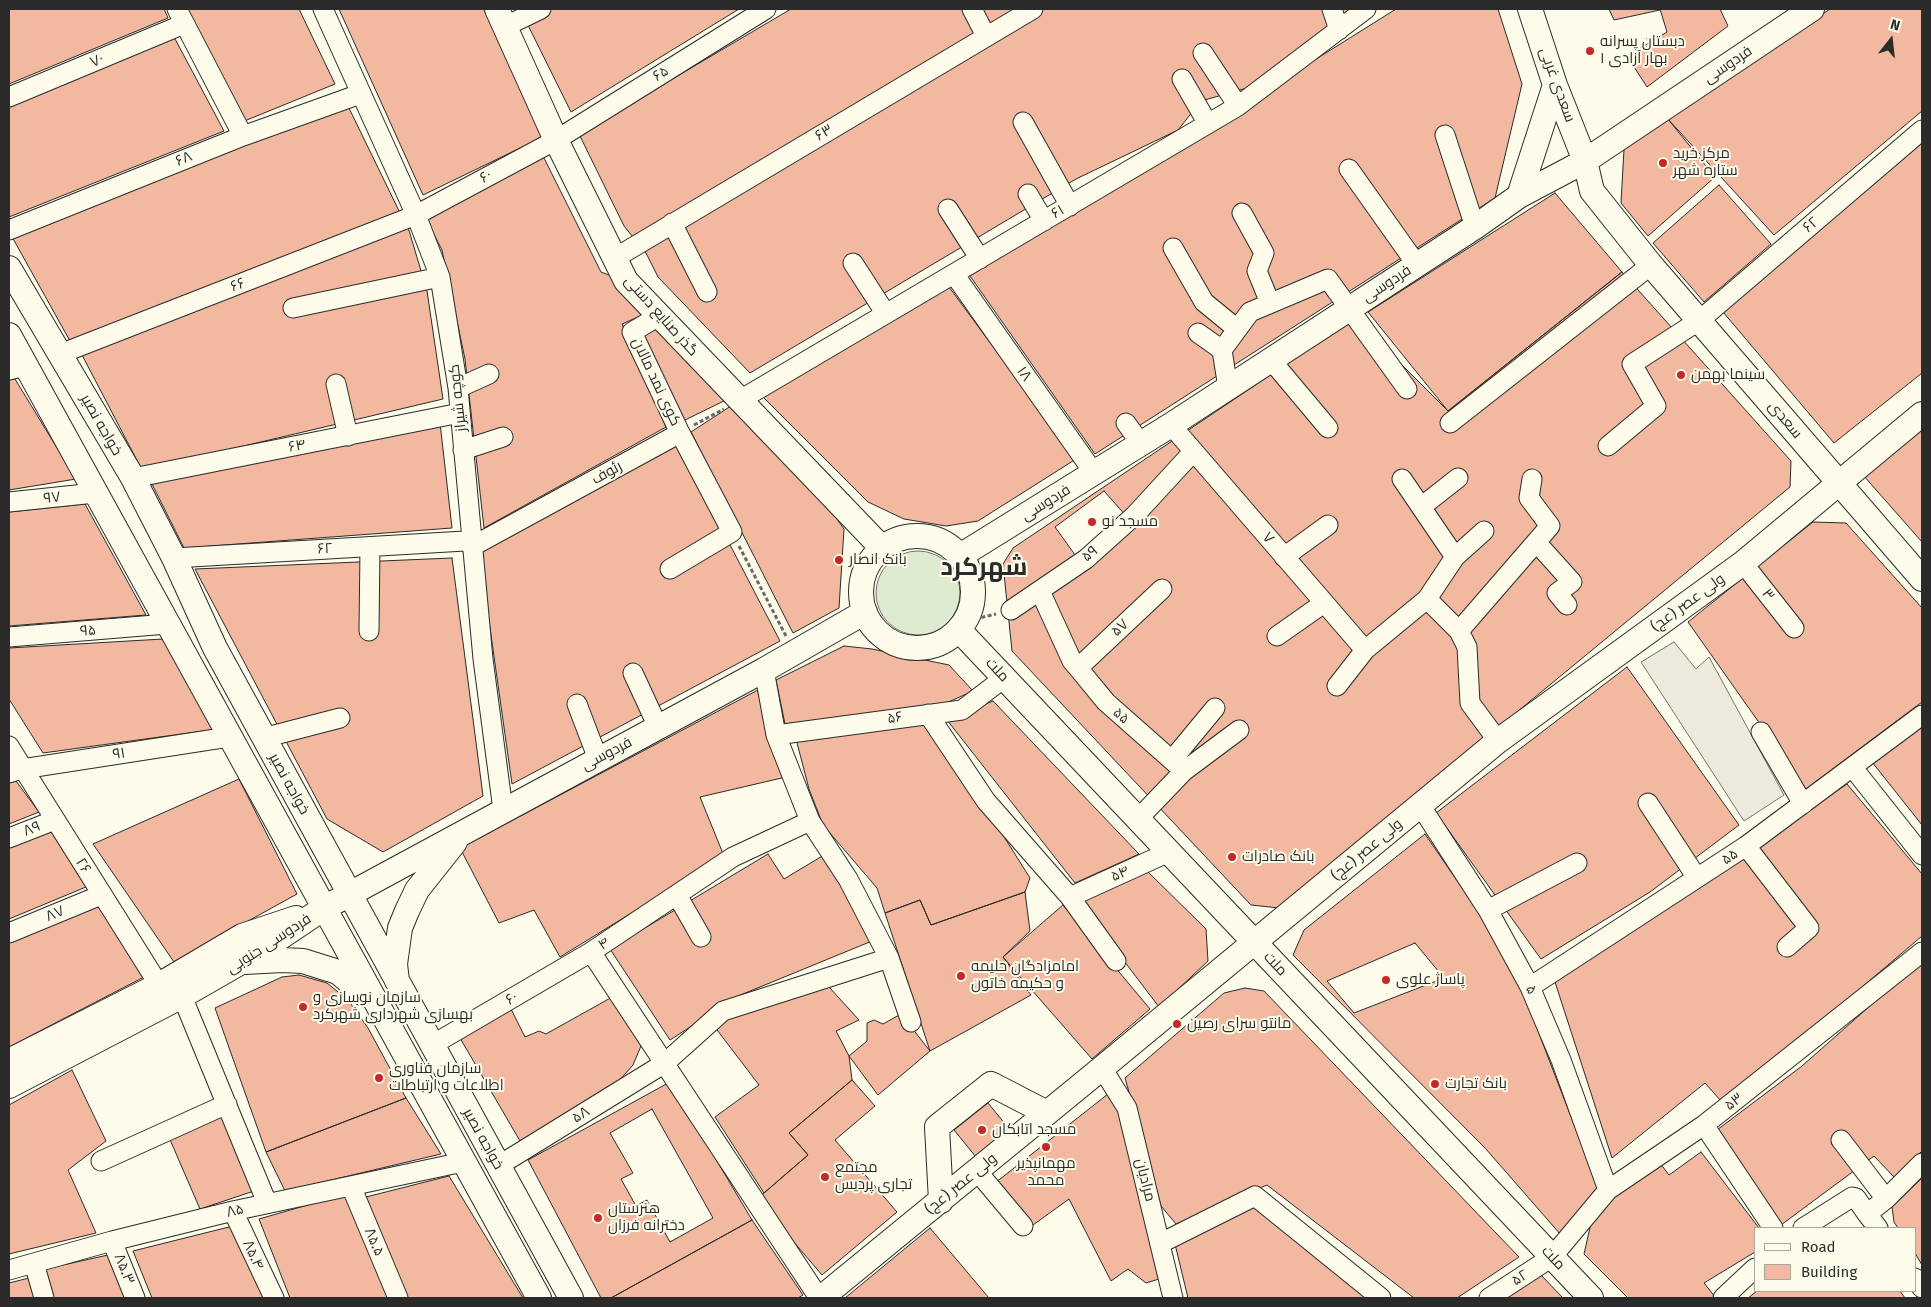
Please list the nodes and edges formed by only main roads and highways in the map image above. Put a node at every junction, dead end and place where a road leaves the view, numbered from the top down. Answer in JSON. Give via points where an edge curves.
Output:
{"nodes":[{"id":1,"x":1530,"y":9,"type":"edge"},
{"id":2,"x":1812,"y":9,"type":"edge"},
{"id":3,"x":502,"y":18,"type":"edge"},
{"id":4,"x":1555,"y":85,"type":"junction"},
{"id":5,"x":1585,"y":161,"type":"junction"},
{"id":6,"x":1519,"y":196,"type":"junction"},
{"id":7,"x":9,"y":268,"type":"edge"},
{"id":8,"x":9,"y":335,"type":"edge"},
{"id":9,"x":17,"y":368,"type":"edge"},
{"id":10,"x":1922,"y":414,"type":"edge"},
{"id":11,"x":1839,"y":483,"type":"junction"},
{"id":12,"x":882,"y":548,"type":"junction"},
{"id":13,"x":960,"y":556,"type":"junction"},
{"id":14,"x":1922,"y":579,"type":"edge"},
{"id":15,"x":865,"y":612,"type":"junction"},
{"id":16,"x":962,"y":626,"type":"junction"},
{"id":17,"x":463,"y":832,"type":"junction"},
{"id":18,"x":349,"y":894,"type":"junction"},
{"id":19,"x":324,"y":908,"type":"junction"},
{"id":20,"x":1255,"y":943,"type":"junction"},
{"id":21,"x":241,"y":963,"type":"junction"},
{"id":22,"x":398,"y":983,"type":"junction"},
{"id":23,"x":378,"y":1007,"type":"junction"},
{"id":24,"x":9,"y":1061,"type":"edge"},
{"id":25,"x":9,"y":1086,"type":"edge"},
{"id":26,"x":1047,"y":1113,"type":"junction"},
{"id":27,"x":941,"y":1201,"type":"junction"},
{"id":28,"x":824,"y":1297,"type":"edge"},
{"id":29,"x":539,"y":1298,"type":"edge"},
{"id":30,"x":571,"y":1298,"type":"edge"},
{"id":31,"x":1591,"y":1298,"type":"edge"}],
"edges":[{"from":1,"to":4,"type":"main road","name":"سعدی غربی"},
{"from":2,"to":5,"type":"main road","name":"فردوسی"},
{"from":3,"to":12,"type":"main road","name":"گذر صنایع دستی","via":[[556,140],[626,281]]},
{"from":4,"to":5,"type":"main road","name":"سعدی غربی"},
{"from":4,"to":6,"type":"main road"},
{"from":5,"to":6,"type":"main road","name":"فردوسی"},
{"from":5,"to":11,"type":"main road","name":"سعدی","via":[[1592,191],[1651,265]]},
{"from":6,"to":13,"type":"main road","name":"فردوسی","via":[[1171,425]]},
{"from":7,"to":18,"type":"main road","name":"خواجه نصیر","via":[[133,478],[215,648]]},
{"from":8,"to":9,"type":"main road","name":"خواجه نصیر"},
{"from":9,"to":19,"type":"main road","name":"خواجه نصیر","via":[[95,493]]},
{"from":10,"to":11,"type":"main road","name":"ولی عصر (عج)"},
{"from":11,"to":14,"type":"main road","name":"سعدی"},
{"from":11,"to":20,"type":"main road","name":"ولی عصر (عج)","via":[[1743,563],[1498,741]]},
{"from":12,"to":13,"type":"main road","via":[[914,536],[932,538]]},
{"from":12,"to":15,"type":"main road","via":[[865,571],[861,599]]},
{"from":13,"to":16,"type":"main road","via":[[973,585],[973,602]]},
{"from":15,"to":16,"type":"main road","via":[[875,629],[889,641],[907,648],[926,648],[944,642]]},
{"from":15,"to":17,"type":"main road","name":"فردوسی"},
{"from":16,"to":20,"type":"main road","name":"ملت","via":[[1004,678]]},
{"from":17,"to":18,"type":"main road","name":"فردوسی"},
{"from":17,"to":22,"type":"main road","via":[[444,853],[407,911],[400,928],[396,964]]},
{"from":18,"to":19,"type":"main road","name":"فردوسی"},
{"from":18,"to":22,"type":"main road","name":"خواجه نصیر"},
{"from":19,"to":21,"type":"main road","name":"فردوسی جنوبی"},
{"from":19,"to":23,"type":"main road","name":"خواجه نصیر"},
{"from":19,"to":24,"type":"main road","name":"فردوسی جنوبی","via":[[242,936],[159,986]]},
{"from":20,"to":26,"type":"main road","name":"ولی عصر (عج)"},
{"from":20,"to":31,"type":"main road","name":"ملت"},
{"from":21,"to":23,"type":"main road","via":[[282,960],[321,966],[338,972]]},
{"from":21,"to":25,"type":"main road","name":"فردوسی جنوبی"},
{"from":22,"to":30,"type":"main road","name":"خواجه نصیر"},
{"from":23,"to":29,"type":"main road","name":"خواجه نصیر"},
{"from":26,"to":27,"type":"main road","name":"ولی عصر (عج)"},
{"from":26,"to":27,"type":"main road","via":[[991,1084],[937,1127]]},
{"from":27,"to":28,"type":"main road","name":"ولی عصر (عج)"}]}
